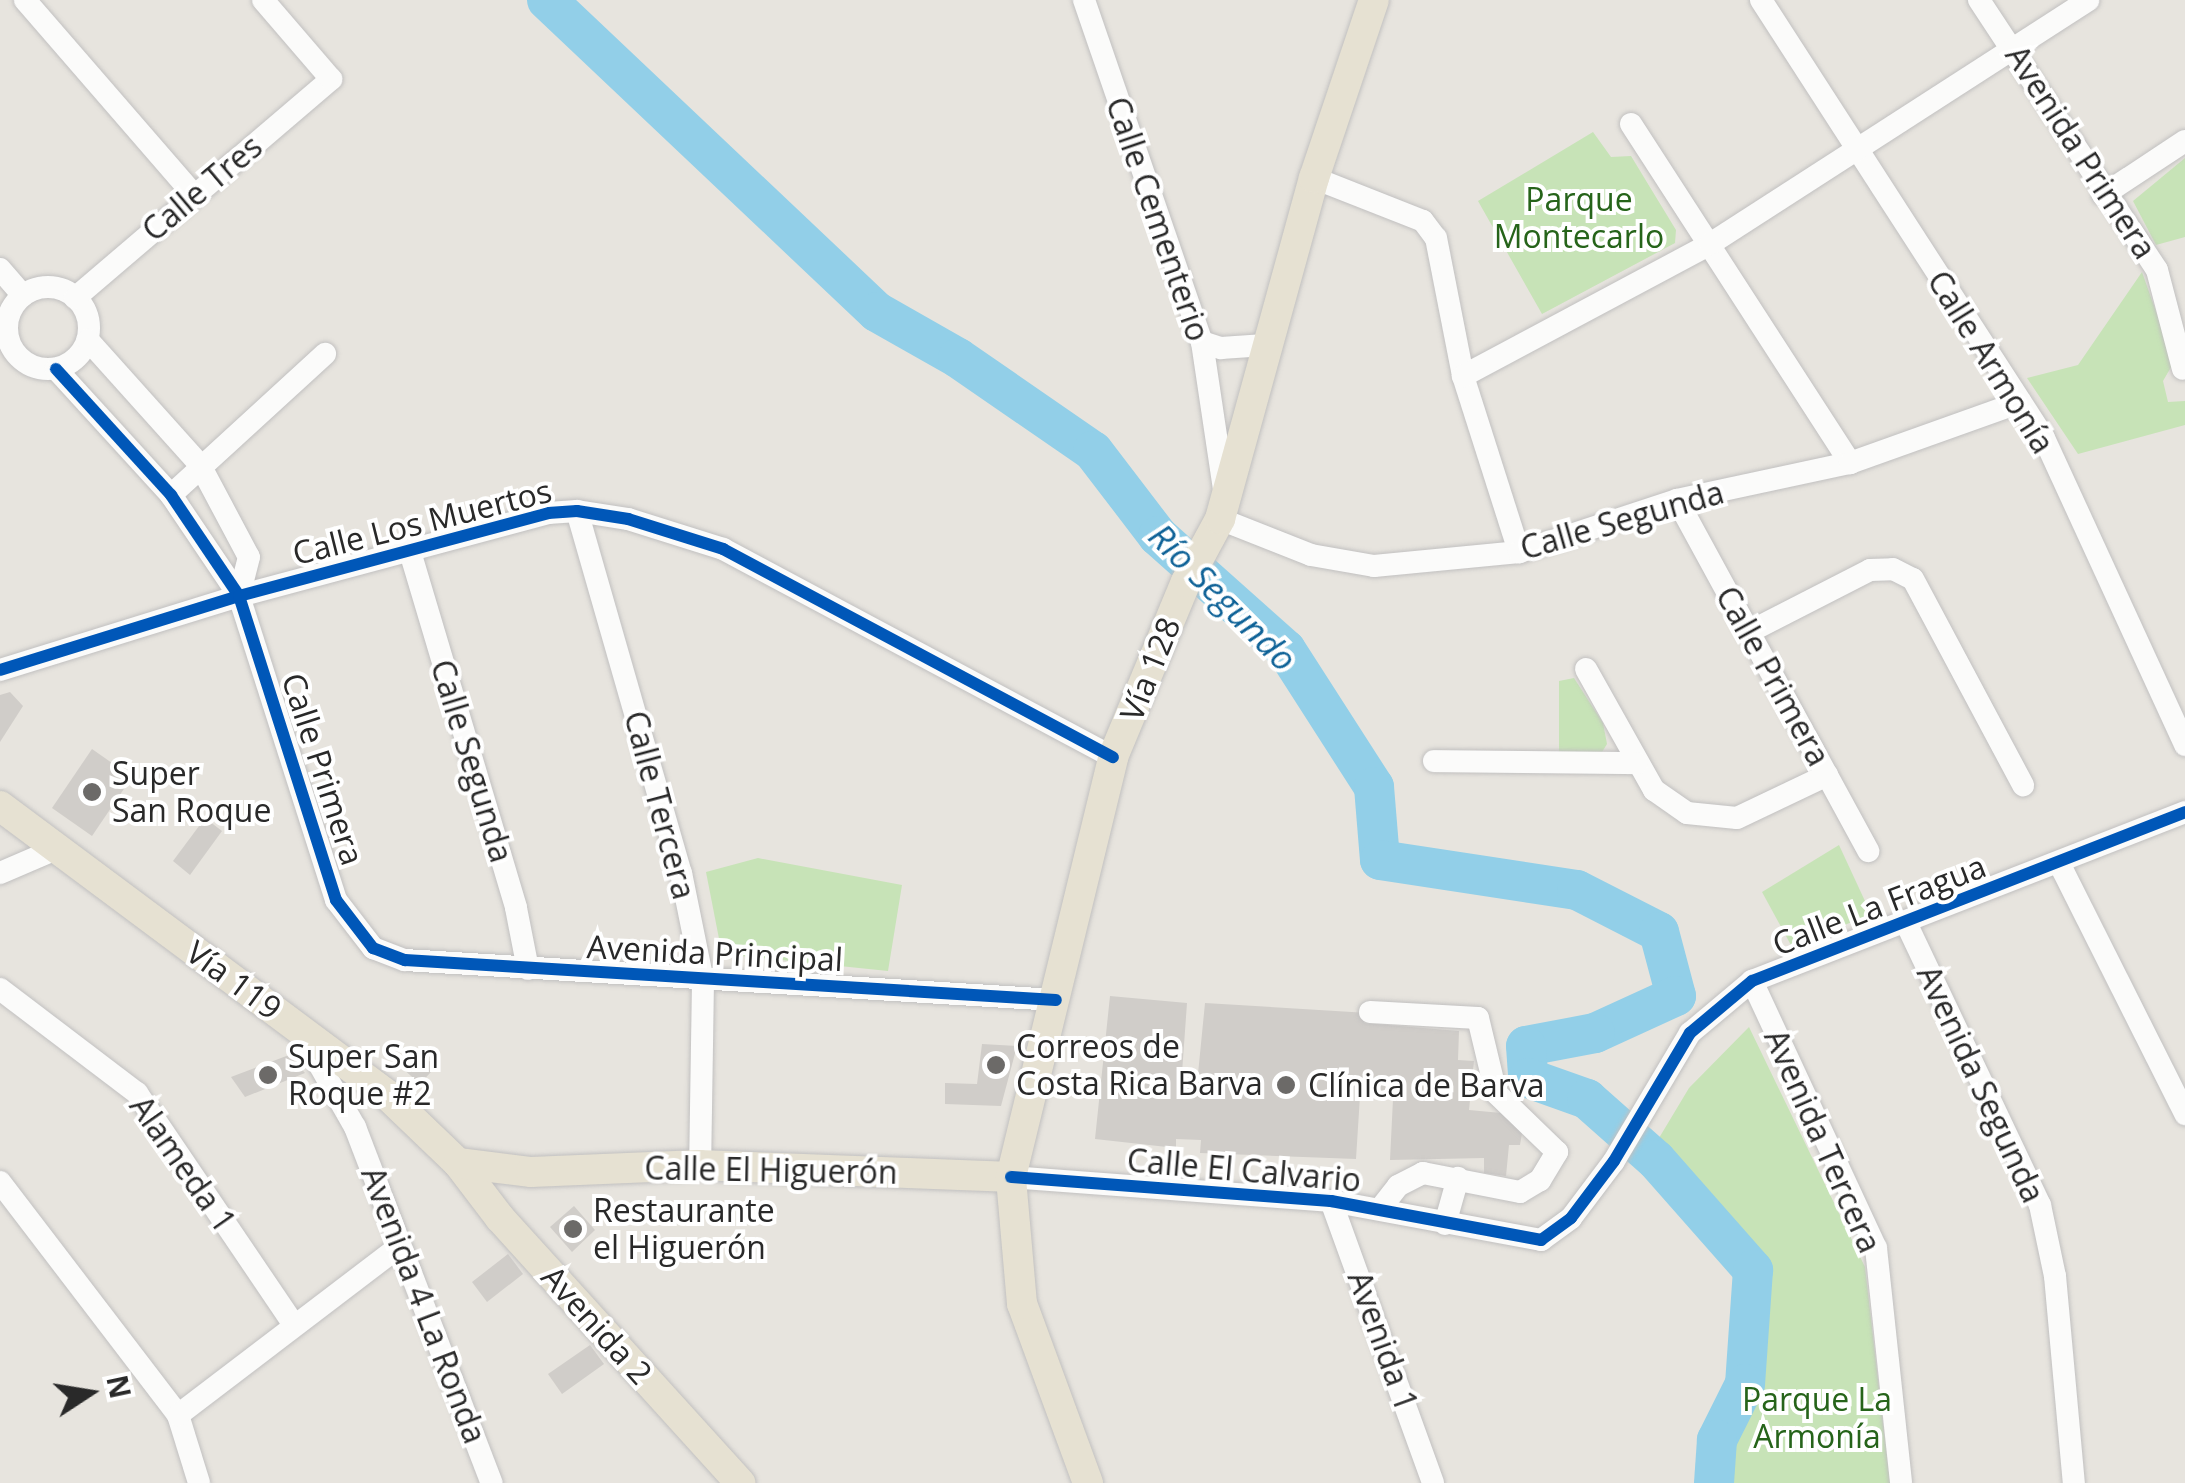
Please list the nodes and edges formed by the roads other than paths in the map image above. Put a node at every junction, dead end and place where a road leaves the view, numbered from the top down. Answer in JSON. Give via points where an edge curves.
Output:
{"nodes":[{"id":1,"x":25,"y":0,"type":"edge"},
{"id":2,"x":262,"y":0,"type":"edge"},
{"id":3,"x":1084,"y":0,"type":"edge"},
{"id":4,"x":1374,"y":0,"type":"edge"},
{"id":5,"x":1761,"y":0,"type":"edge"},
{"id":6,"x":1979,"y":0,"type":"edge"},
{"id":7,"x":2088,"y":0,"type":"edge"},
{"id":8,"x":2016,"y":50,"type":"junction"},
{"id":9,"x":1631,"y":124,"type":"dead end"},
{"id":10,"x":2185,"y":141,"type":"edge"},
{"id":11,"x":1853,"y":151,"type":"junction"},
{"id":12,"x":1314,"y":178,"type":"junction"},
{"id":13,"x":193,"y":194,"type":"junction"},
{"id":14,"x":2103,"y":195,"type":"junction"},
{"id":15,"x":1710,"y":244,"type":"junction"},
{"id":16,"x":0,"y":268,"type":"edge"},
{"id":17,"x":23,"y":295,"type":"junction"},
{"id":18,"x":76,"y":298,"type":"junction"},
{"id":19,"x":88,"y":340,"type":"junction"},
{"id":20,"x":1202,"y":342,"type":"junction"},
{"id":21,"x":1266,"y":344,"type":"junction"},
{"id":22,"x":325,"y":354,"type":"dead end"},
{"id":23,"x":20,"y":358,"type":"junction"},
{"id":24,"x":2183,"y":368,"type":"edge"},
{"id":25,"x":56,"y":369,"type":"junction"},
{"id":26,"x":0,"y":374,"type":"edge"},
{"id":27,"x":1463,"y":376,"type":"junction"},
{"id":28,"x":2020,"y":402,"type":"junction"},
{"id":29,"x":1850,"y":464,"type":"junction"},
{"id":30,"x":200,"y":466,"type":"junction"},
{"id":31,"x":170,"y":495,"type":"junction"},
{"id":32,"x":1677,"y":500,"type":"junction"},
{"id":33,"x":577,"y":511,"type":"junction"},
{"id":34,"x":1220,"y":519,"type":"junction"},
{"id":35,"x":1519,"y":552,"type":"junction"},
{"id":36,"x":411,"y":555,"type":"junction"},
{"id":37,"x":240,"y":596,"type":"junction"},
{"id":38,"x":1749,"y":632,"type":"junction"},
{"id":39,"x":1586,"y":669,"type":"dead end"},
{"id":40,"x":0,"y":670,"type":"edge"},
{"id":41,"x":2185,"y":745,"type":"edge"},
{"id":42,"x":1113,"y":757,"type":"junction"},
{"id":43,"x":1434,"y":761,"type":"dead end"},
{"id":44,"x":1637,"y":763,"type":"junction"},
{"id":45,"x":1827,"y":775,"type":"junction"},
{"id":46,"x":2023,"y":785,"type":"dead end"},
{"id":47,"x":0,"y":806,"type":"edge"},
{"id":48,"x":2185,"y":812,"type":"edge"},
{"id":49,"x":56,"y":849,"type":"junction"},
{"id":50,"x":1868,"y":851,"type":"dead end"},
{"id":51,"x":2060,"y":865,"type":"junction"},
{"id":52,"x":0,"y":873,"type":"edge"},
{"id":53,"x":1907,"y":925,"type":"junction"},
{"id":54,"x":373,"y":948,"type":"joint"},
{"id":55,"x":528,"y":970,"type":"junction"},
{"id":56,"x":703,"y":981,"type":"junction"},
{"id":57,"x":1752,"y":982,"type":"junction"},
{"id":58,"x":0,"y":988,"type":"edge"},
{"id":59,"x":1056,"y":1000,"type":"junction"},
{"id":60,"x":1370,"y":1012,"type":"dead end"},
{"id":61,"x":296,"y":1025,"type":"junction"},
{"id":62,"x":386,"y":1094,"type":"junction"},
{"id":63,"x":2185,"y":1114,"type":"edge"},
{"id":64,"x":355,"y":1127,"type":"junction"},
{"id":65,"x":1614,"y":1161,"type":"joint"},
{"id":66,"x":458,"y":1163,"type":"junction"},
{"id":67,"x":700,"y":1165,"type":"junction"},
{"id":68,"x":531,"y":1172,"type":"junction"},
{"id":69,"x":1012,"y":1177,"type":"junction"},
{"id":70,"x":1458,"y":1178,"type":"junction"},
{"id":71,"x":0,"y":1182,"type":"edge"},
{"id":72,"x":1331,"y":1200,"type":"junction"},
{"id":73,"x":1380,"y":1210,"type":"junction"},
{"id":74,"x":500,"y":1218,"type":"junction"},
{"id":75,"x":1445,"y":1224,"type":"junction"},
{"id":76,"x":400,"y":1246,"type":"junction"},
{"id":77,"x":294,"y":1325,"type":"junction"},
{"id":78,"x":178,"y":1415,"type":"junction"},
{"id":79,"x":199,"y":1483,"type":"edge"},
{"id":80,"x":492,"y":1483,"type":"edge"},
{"id":81,"x":740,"y":1483,"type":"edge"},
{"id":82,"x":1088,"y":1483,"type":"edge"},
{"id":83,"x":1433,"y":1483,"type":"edge"},
{"id":84,"x":1901,"y":1483,"type":"edge"},
{"id":85,"x":2074,"y":1483,"type":"edge"}],
"edges":[{"from":1,"to":13,"type":"street"},
{"from":2,"to":13,"type":"street","name":"Calle Tres","via":[[331,79]]},
{"from":3,"to":20,"type":"street","name":"Calle Cementerio"},
{"from":4,"to":12,"type":"main road","name":"Vía 128"},
{"from":5,"to":11,"type":"street","name":"Calle Armonía"},
{"from":6,"to":8,"type":"street","name":"Avenida Primera"},
{"from":7,"to":8,"type":"street"},
{"from":8,"to":11,"type":"street"},
{"from":8,"to":14,"type":"street","name":"Avenida Primera"},
{"from":9,"to":15,"type":"street"},
{"from":10,"to":14,"type":"street"},
{"from":11,"to":15,"type":"street"},
{"from":11,"to":28,"type":"street","name":"Calle Armonía"},
{"from":12,"to":21,"type":"main road","name":"Vía 128"},
{"from":12,"to":27,"type":"street","via":[[1423,221],[1436,238]]},
{"from":13,"to":18,"type":"street","name":"Calle Tres"},
{"from":14,"to":24,"type":"street","name":"Avenida Primera","via":[[2158,270]]},
{"from":15,"to":27,"type":"street"},
{"from":15,"to":29,"type":"street"},
{"from":16,"to":17,"type":"street"},
{"from":17,"to":18,"type":"street","via":[[50,287]]},
{"from":17,"to":23,"type":"street","via":[[8,319]]},
{"from":18,"to":19,"type":"street","via":[[88,317]]},
{"from":19,"to":25,"type":"street","via":[[76,359]]},
{"from":19,"to":30,"type":"street"},
{"from":20,"to":21,"type":"street","via":[[1221,348]]},
{"from":20,"to":34,"type":"street","name":"Calle Cementerio"},
{"from":21,"to":34,"type":"main road","name":"Vía 128"},
{"from":22,"to":30,"type":"street"},
{"from":23,"to":25,"type":"street"},
{"from":23,"to":26,"type":"street"},
{"from":25,"to":31,"type":"street"},
{"from":27,"to":35,"type":"street"},
{"from":28,"to":29,"type":"street","name":"Calle Segunda"},
{"from":28,"to":41,"type":"street","name":"Calle Armonía","via":[[2044,438]]},
{"from":29,"to":32,"type":"street","name":"Calle Segunda"},
{"from":30,"to":31,"type":"street"},
{"from":30,"to":37,"type":"street","via":[[249,557]]},
{"from":31,"to":37,"type":"street"},
{"from":32,"to":35,"type":"street","name":"Calle Segunda"},
{"from":32,"to":38,"type":"street","name":"Calle Primera"},
{"from":33,"to":36,"type":"street","name":"Calle Los Muertos","via":[[548,513]]},
{"from":33,"to":42,"type":"street","name":"Calle Los Muertos","via":[[628,519],[723,550]]},
{"from":33,"to":56,"type":"street","name":"Calle Tercera","via":[[681,872]]},
{"from":34,"to":35,"type":"street","name":"Calle Segunda","via":[[1310,555],[1374,566]]},
{"from":34,"to":42,"type":"main road","name":"Vía 128","via":[[1186,582]]},
{"from":36,"to":37,"type":"street","name":"Calle Los Muertos"},
{"from":36,"to":55,"type":"street","name":"Calle Segunda","via":[[516,908]]},
{"from":37,"to":40,"type":"street","name":"Calle Los Muertos"},
{"from":37,"to":54,"type":"street","name":"Calle Primera","via":[[336,900]]},
{"from":38,"to":45,"type":"street","name":"Calle Primera"},
{"from":38,"to":46,"type":"street","via":[[1870,570],[1893,569],[1913,579]]},
{"from":39,"to":44,"type":"street"},
{"from":42,"to":59,"type":"main road","name":"Vía 128"},
{"from":43,"to":44,"type":"street"},
{"from":44,"to":45,"type":"street","via":[[1670,804],[1712,818],[1766,810]]},
{"from":45,"to":50,"type":"street","name":"Calle Primera"},
{"from":47,"to":49,"type":"main road","name":"Vía 119"},
{"from":48,"to":51,"type":"street","name":"Calle La Fragua"},
{"from":49,"to":52,"type":"street"},
{"from":49,"to":61,"type":"main road","name":"Vía 119"},
{"from":51,"to":53,"type":"street","name":"Calle La Fragua"},
{"from":51,"to":63,"type":"street"},
{"from":53,"to":57,"type":"street","name":"Calle La Fragua"},
{"from":53,"to":85,"type":"street","name":"Avenida Segunda","via":[[2040,1205],[2054,1276]]},
{"from":54,"to":55,"type":"street","name":"Avenida Principal","via":[[405,960]]},
{"from":55,"to":56,"type":"street","name":"Avenida Principal"},
{"from":56,"to":59,"type":"street","name":"Avenida Principal"},
{"from":56,"to":67,"type":"street","name":"Calle Tercera"},
{"from":57,"to":65,"type":"street","name":"Calle La Fragua","via":[[1690,1034]]},
{"from":57,"to":84,"type":"street","name":"Avenida Tercera","via":[[1876,1248]]},
{"from":58,"to":77,"type":"street","name":"Alameda 1","via":[[136,1094]]},
{"from":59,"to":69,"type":"main road","name":"Vía 128"},
{"from":60,"to":70,"type":"street","via":[[1478,1018],[1496,1093],[1557,1152],[1540,1180],[1520,1192]]},
{"from":61,"to":62,"type":"main road","name":"Vía 119"},
{"from":61,"to":64,"type":"street","name":"Avenida 4 La Ronda"},
{"from":62,"to":64,"type":"street","name":"Avenida 4 La Ronda","via":[[360,1109]]},
{"from":62,"to":66,"type":"main road","name":"Vía 119"},
{"from":64,"to":76,"type":"street","name":"Avenida 4 La Ronda"},
{"from":65,"to":75,"type":"street","name":"Calle El Calvario","via":[[1571,1218],[1541,1240]]},
{"from":66,"to":68,"type":"main road","name":"Calle El Higuerón"},
{"from":66,"to":74,"type":"main road","name":"Avenida 2"},
{"from":67,"to":68,"type":"main road","name":"Calle El Higuerón"},
{"from":67,"to":69,"type":"main road","name":"Calle El Higuerón"},
{"from":68,"to":74,"type":"main road","via":[[498,1188]]},
{"from":69,"to":72,"type":"street","name":"Calle El Calvario"},
{"from":69,"to":82,"type":"main road","name":"Vía 128","via":[[1022,1304]]},
{"from":70,"to":73,"type":"street","via":[[1411,1177]]},
{"from":70,"to":75,"type":"street"},
{"from":71,"to":78,"type":"street"},
{"from":72,"to":73,"type":"street","name":"Calle El Calvario"},
{"from":72,"to":83,"type":"street","name":"Avenida 1"},
{"from":73,"to":75,"type":"street","name":"Calle El Calvario"},
{"from":74,"to":81,"type":"main road","name":"Avenida 2"},
{"from":76,"to":77,"type":"street"},
{"from":76,"to":80,"type":"street","name":"Avenida 4 La Ronda"},
{"from":77,"to":78,"type":"street"},
{"from":78,"to":79,"type":"street"}]}
